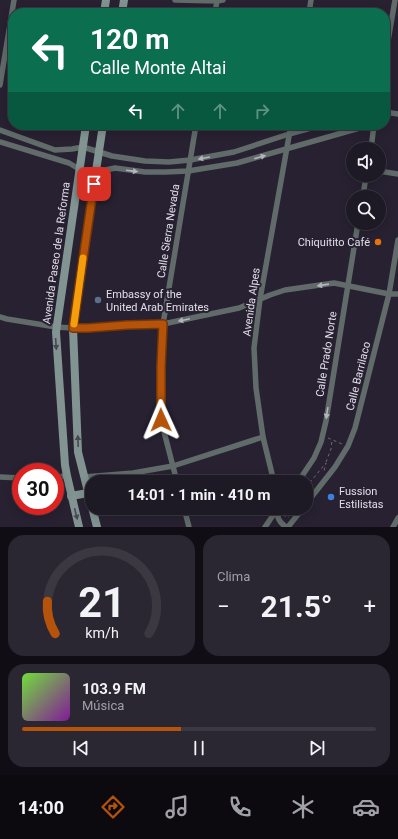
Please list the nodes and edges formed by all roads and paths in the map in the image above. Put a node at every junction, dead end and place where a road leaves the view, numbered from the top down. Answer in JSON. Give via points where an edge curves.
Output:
{"nodes":[{"id":1,"x":175,"y":0,"type":"edge"},
{"id":2,"x":223,"y":0,"type":"edge"},
{"id":3,"x":395,"y":0,"type":"edge"},
{"id":4,"x":217,"y":1,"type":"edge"},
{"id":5,"x":390,"y":30,"type":"edge"},
{"id":6,"x":8,"y":36,"type":"edge"},
{"id":7,"x":0,"y":85,"type":"edge"},
{"id":8,"x":0,"y":130,"type":"edge"},
{"id":9,"x":85,"y":130,"type":"edge"},
{"id":10,"x":102,"y":130,"type":"edge"},
{"id":11,"x":195,"y":130,"type":"edge"},
{"id":12,"x":289,"y":130,"type":"edge"},
{"id":13,"x":304,"y":130,"type":"edge"},
{"id":14,"x":352,"y":130,"type":"edge"},
{"id":15,"x":373,"y":130,"type":"edge"},
{"id":16,"x":289,"y":134,"type":"junction"},
{"id":17,"x":0,"y":142,"type":"edge"},
{"id":18,"x":372,"y":142,"type":"edge"},
{"id":19,"x":83,"y":146,"type":"junction"},
{"id":20,"x":286,"y":149,"type":"junction"},
{"id":21,"x":99,"y":152,"type":"junction"},
{"id":22,"x":190,"y":160,"type":"junction"},
{"id":23,"x":79,"y":169,"type":"junction"},
{"id":24,"x":188,"y":171,"type":"junction"},
{"id":25,"x":96,"y":172,"type":"junction"},
{"id":26,"x":386,"y":172,"type":"edge"},
{"id":27,"x":398,"y":174,"type":"edge"},
{"id":28,"x":357,"y":230,"type":"edge"},
{"id":29,"x":398,"y":240,"type":"edge"},
{"id":30,"x":347,"y":285,"type":"junction"},
{"id":31,"x":389,"y":294,"type":"junction"},
{"id":32,"x":398,"y":294,"type":"edge"},
{"id":33,"x":260,"y":299,"type":"junction"},
{"id":34,"x":0,"y":317,"type":"edge"},
{"id":35,"x":163,"y":324,"type":"junction"},
{"id":36,"x":56,"y":327,"type":"junction"},
{"id":37,"x":73,"y":328,"type":"junction"},
{"id":38,"x":322,"y":436,"type":"junction"},
{"id":39,"x":263,"y":437,"type":"junction"},
{"id":40,"x":332,"y":440,"type":"junction"},
{"id":41,"x":348,"y":446,"type":"junction"},
{"id":42,"x":81,"y":463,"type":"junction"},
{"id":43,"x":326,"y":463,"type":"junction"},
{"id":44,"x":65,"y":464,"type":"junction"},
{"id":45,"x":173,"y":466,"type":"junction"},
{"id":46,"x":175,"y":475,"type":"edge"},
{"id":47,"x":272,"y":475,"type":"edge"},
{"id":48,"x":303,"y":475,"type":"edge"},
{"id":49,"x":64,"y":476,"type":"edge"},
{"id":50,"x":67,"y":476,"type":"junction"},
{"id":51,"x":0,"y":477,"type":"edge"},
{"id":52,"x":84,"y":477,"type":"junction"},
{"id":53,"x":12,"y":478,"type":"edge"},
{"id":54,"x":313,"y":479,"type":"edge"},
{"id":55,"x":85,"y":481,"type":"edge"},
{"id":56,"x":322,"y":482,"type":"junction"},
{"id":57,"x":85,"y":494,"type":"edge"},
{"id":58,"x":313,"y":494,"type":"edge"},
{"id":59,"x":71,"y":496,"type":"junction"},
{"id":60,"x":93,"y":515,"type":"edge"},
{"id":61,"x":186,"y":515,"type":"edge"},
{"id":62,"x":273,"y":515,"type":"edge"},
{"id":63,"x":277,"y":515,"type":"edge"},
{"id":64,"x":292,"y":515,"type":"edge"},
{"id":65,"x":297,"y":515,"type":"edge"},
{"id":66,"x":284,"y":516,"type":"edge"},
{"id":67,"x":398,"y":518,"type":"edge"},
{"id":68,"x":79,"y":527,"type":"edge"},
{"id":69,"x":96,"y":527,"type":"edge"},
{"id":70,"x":189,"y":527,"type":"edge"},
{"id":71,"x":265,"y":527,"type":"edge"},
{"id":72,"x":287,"y":527,"type":"edge"},
{"id":73,"x":393,"y":527,"type":"edge"}],
"edges":[{"from":1,"to":4,"type":"street"},
{"from":2,"to":4,"type":"street"},
{"from":3,"to":5,"type":"street"},
{"from":6,"to":7,"type":"street"},
{"from":8,"to":19,"type":"street","via":[[55,150]]},
{"from":9,"to":19,"type":"main road","name":"Avenida Paseo de la Reforma"},
{"from":10,"to":21,"type":"main road"},
{"from":11,"to":22,"type":"street","name":"Calle Sierra Nevada"},
{"from":12,"to":16,"type":"street","name":"Avenida Alpes"},
{"from":13,"to":16,"type":"street"},
{"from":14,"to":20,"type":"street"},
{"from":15,"to":18,"type":"street"},
{"from":16,"to":20,"type":"street","name":"Avenida Alpes"},
{"from":16,"to":22,"type":"street","one_way":true,"via":[[234,152]]},
{"from":17,"to":23,"type":"street","via":[[69,163]]},
{"from":19,"to":21,"type":"street"},
{"from":19,"to":23,"type":"main road","name":"Avenida Paseo de la Reforma"},
{"from":24,"to":20,"type":"street","one_way":true,"via":[[237,163]]},
{"from":20,"to":33,"type":"street","name":"Avenida Alpes"},
{"from":21,"to":22,"type":"street","via":[[145,161]]},
{"from":21,"to":25,"type":"main road"},
{"from":22,"to":24,"type":"street","name":"Calle Sierra Nevada"},
{"from":23,"to":25,"type":"street"},
{"from":23,"to":36,"type":"main road","name":"Avenida Paseo de la Reforma"},
{"from":25,"to":24,"type":"street","one_way":true,"via":[[115,168],[146,172]]},
{"from":24,"to":35,"type":"street","name":"Calle Sierra Nevada"},
{"from":25,"to":37,"type":"main road"},
{"from":26,"to":27,"type":"street"},
{"from":28,"to":30,"type":"street","name":"Calle Prado Norte"},
{"from":29,"to":31,"type":"street","name":"Calle Barrilaco"},
{"from":30,"to":31,"type":"street"},
{"from":30,"to":33,"type":"street","one_way":true,"via":[[334,283],[285,290]]},
{"from":30,"to":38,"type":"street","name":"Calle Prado Norte","one_way":true},
{"from":31,"to":32,"type":"street"},
{"from":31,"to":41,"type":"street","name":"Calle Barrilaco","via":[[355,428]]},
{"from":33,"to":35,"type":"street","one_way":true,"via":[[238,308]]},
{"from":33,"to":39,"type":"street","name":"Avenida Alpes","via":[[254,348],[256,388]]},
{"from":34,"to":36,"type":"street"},
{"from":35,"to":37,"type":"street"},
{"from":35,"to":45,"type":"street","name":"Calle Sierra Nevada","via":[[161,420]]},
{"from":36,"to":37,"type":"street"},
{"from":36,"to":44,"type":"main road","name":"Avenida Paseo de la Reforma","one_way":true},
{"from":42,"to":37,"type":"main road","one_way":true,"via":[[78,452]]},
{"from":38,"to":40,"type":"path"},
{"from":38,"to":48,"type":"street","name":"Calle Prado Norte","via":[[314,458]]},
{"from":39,"to":45,"type":"street"},
{"from":39,"to":47,"type":"street","name":"Avenida Alpes"},
{"from":40,"to":41,"type":"path"},
{"from":40,"to":43,"type":"path"},
{"from":41,"to":56,"type":"street","name":"Calle Barrilaco"},
{"from":42,"to":44,"type":"main road"},
{"from":42,"to":52,"type":"main road"},
{"from":43,"to":54,"type":"path"},
{"from":43,"to":56,"type":"path"},
{"from":44,"to":50,"type":"main road","name":"Avenida Paseo de la Reforma"},
{"from":45,"to":46,"type":"street","name":"Calle Sierra Nevada"},
{"from":45,"to":52,"type":"street","via":[[133,473]]},
{"from":49,"to":50,"type":"street"},
{"from":50,"to":59,"type":"main road","name":"Avenida Paseo de la Reforma"},
{"from":51,"to":53,"type":"street"},
{"from":52,"to":55,"type":"main road"},
{"from":56,"to":58,"type":"street","name":"Calle Barrilaco"},
{"from":57,"to":59,"type":"main road"},
{"from":59,"to":68,"type":"main road","name":"Avenida Paseo de la Reforma","one_way":true},
{"from":60,"to":69,"type":"main road"},
{"from":61,"to":70,"type":"street"},
{"from":62,"to":71,"type":"street"},
{"from":63,"to":72,"type":"street","via":[[278,520]]},
{"from":64,"to":66,"type":"path","via":[[287,518]]},
{"from":65,"to":72,"type":"street"},
{"from":67,"to":73,"type":"street"}]}
